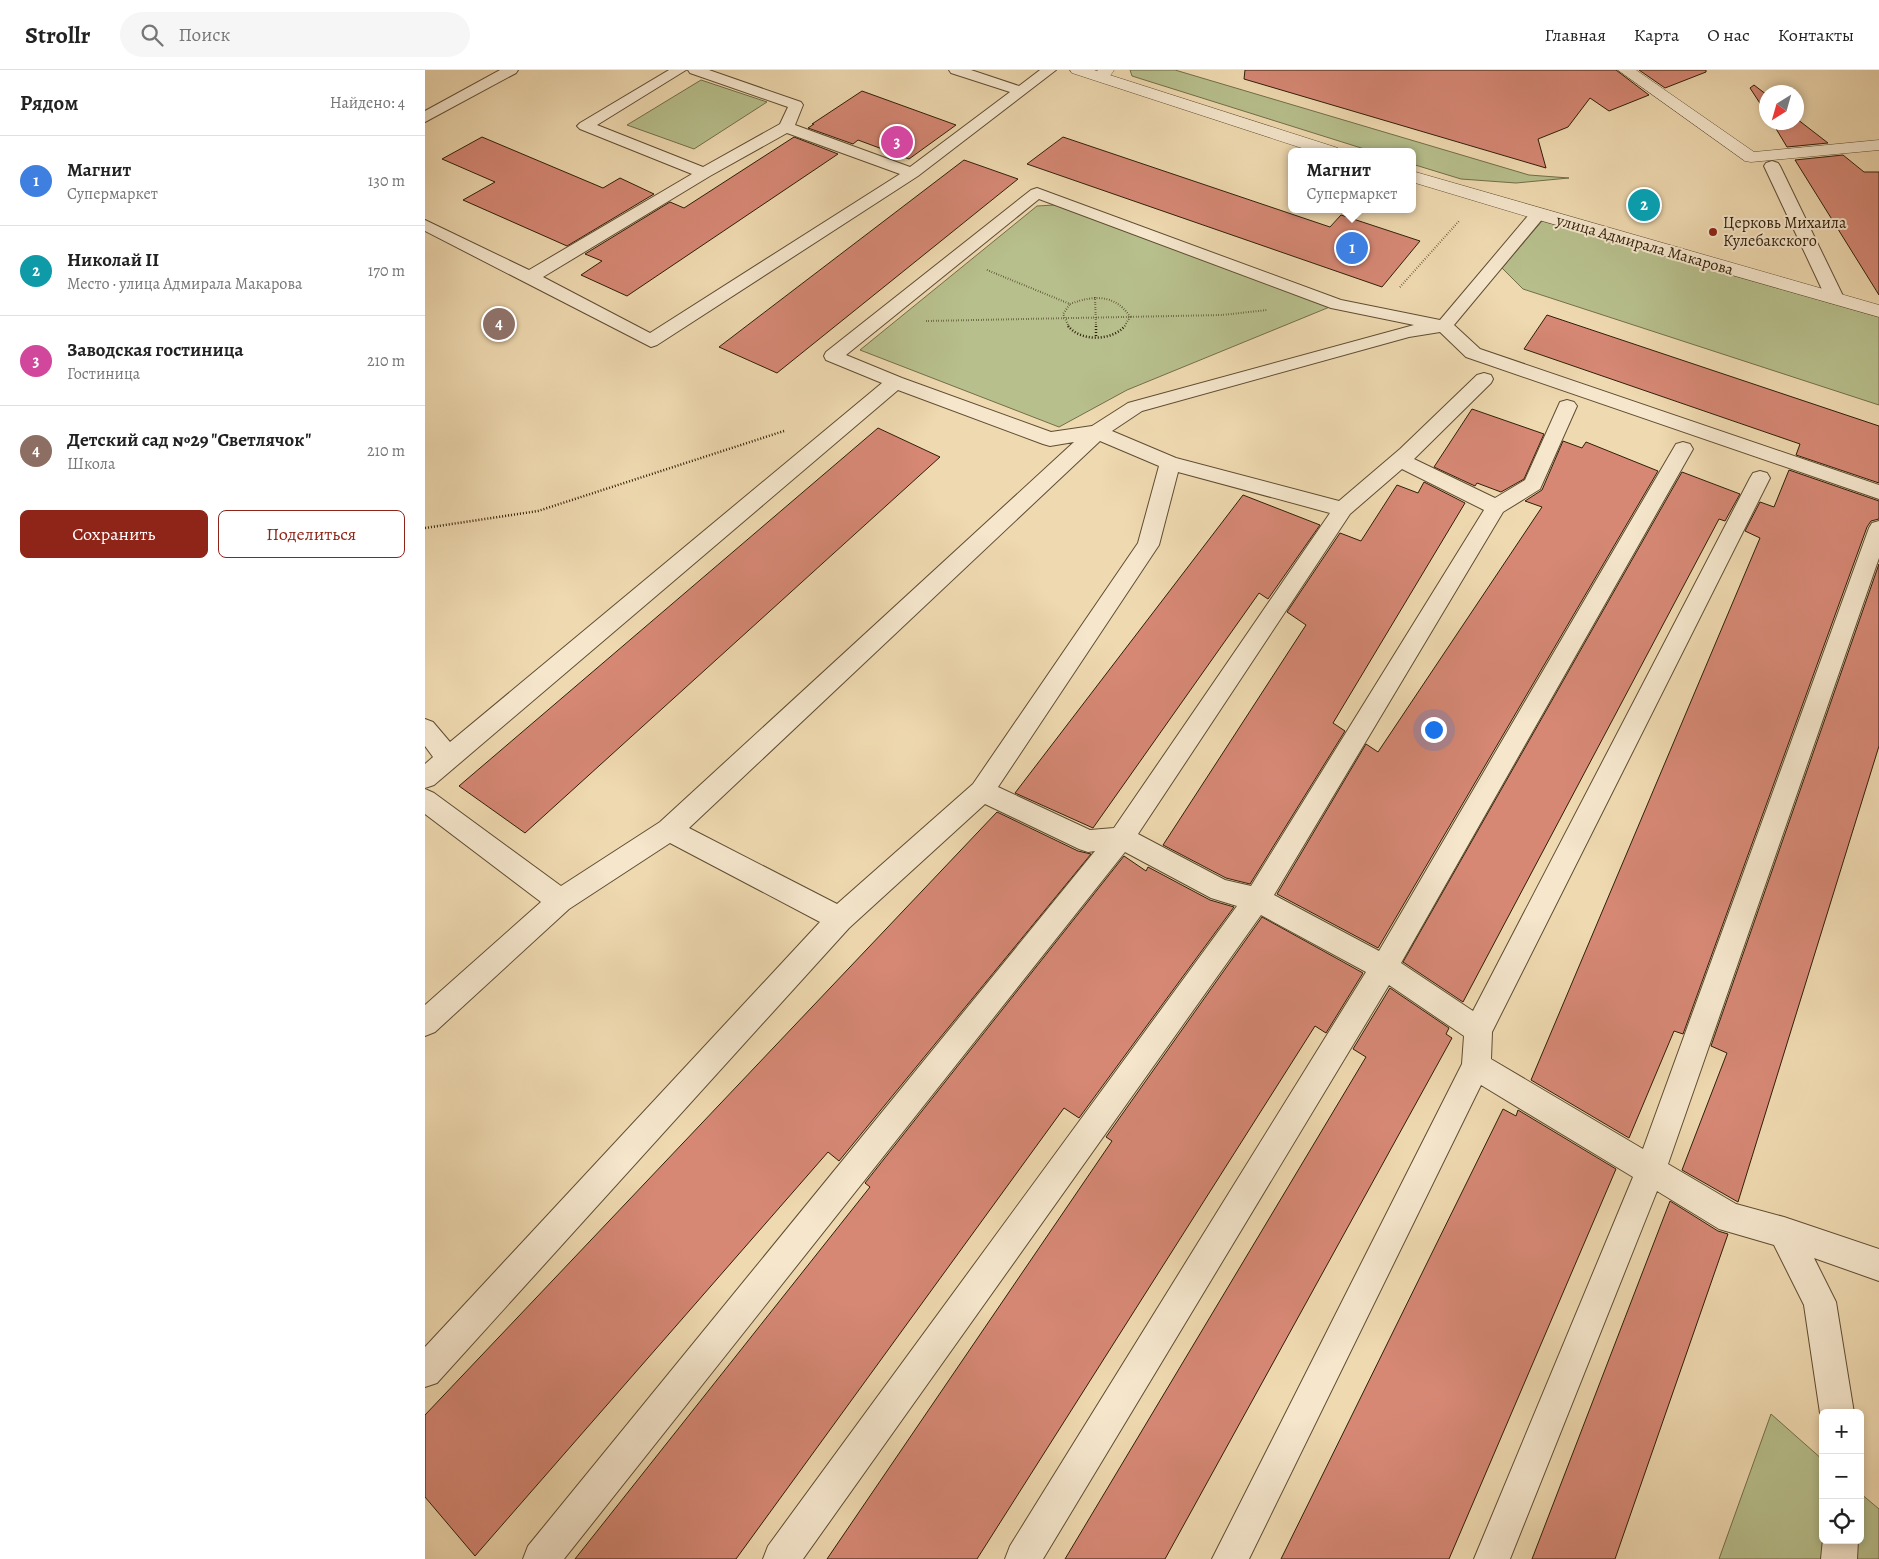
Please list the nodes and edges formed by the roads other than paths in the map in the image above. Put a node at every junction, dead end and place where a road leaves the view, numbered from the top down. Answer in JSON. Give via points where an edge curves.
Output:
{"nodes":[{"id":1,"x":511,"y":70,"type":"edge"},
{"id":2,"x":679,"y":70,"type":"edge"},
{"id":3,"x":695,"y":70,"type":"edge"},
{"id":4,"x":956,"y":70,"type":"edge"},
{"id":5,"x":1049,"y":70,"type":"edge"},
{"id":6,"x":1078,"y":70,"type":"edge"},
{"id":7,"x":1626,"y":70,"type":"edge"},
{"id":8,"x":1103,"y":73,"type":"edge"},
{"id":9,"x":1021,"y":91,"type":"junction"},
{"id":10,"x":425,"y":116,"type":"edge"},
{"id":11,"x":786,"y":127,"type":"junction"},
{"id":12,"x":1879,"y":145,"type":"edge"},
{"id":13,"x":1319,"y":148,"type":"edge"},
{"id":14,"x":1772,"y":166,"type":"dead end"},
{"id":15,"x":704,"y":173,"type":"junction"},
{"id":16,"x":912,"y":173,"type":"junction"},
{"id":17,"x":1416,"y":177,"type":"edge"},
{"id":18,"x":1538,"y":214,"type":"junction"},
{"id":19,"x":425,"y":225,"type":"edge"},
{"id":20,"x":529,"y":277,"type":"junction"},
{"id":21,"x":1835,"y":298,"type":"junction"},
{"id":22,"x":1879,"y":311,"type":"edge"},
{"id":23,"x":1444,"y":326,"type":"junction"},
{"id":24,"x":1484,"y":379,"type":"dead end"},
{"id":25,"x":895,"y":382,"type":"junction"},
{"id":26,"x":1567,"y":406,"type":"dead end"},
{"id":27,"x":1097,"y":432,"type":"junction"},
{"id":28,"x":1683,"y":449,"type":"dead end"},
{"id":29,"x":1401,"y":460,"type":"junction"},
{"id":30,"x":1170,"y":464,"type":"junction"},
{"id":31,"x":1760,"y":478,"type":"dead end"},
{"id":32,"x":1879,"y":492,"type":"edge"},
{"id":33,"x":1496,"y":506,"type":"junction"},
{"id":34,"x":1343,"y":509,"type":"junction"},
{"id":35,"x":1879,"y":528,"type":"edge"},
{"id":36,"x":425,"y":729,"type":"edge"},
{"id":37,"x":449,"y":758,"type":"junction"},
{"id":38,"x":425,"y":778,"type":"edge"},
{"id":39,"x":983,"y":791,"type":"junction"},
{"id":40,"x":425,"y":800,"type":"edge"},
{"id":41,"x":669,"y":830,"type":"junction"},
{"id":42,"x":1121,"y":838,"type":"junction"},
{"id":43,"x":1257,"y":899,"type":"junction"},
{"id":44,"x":561,"y":901,"type":"junction"},
{"id":45,"x":840,"y":919,"type":"junction"},
{"id":46,"x":1384,"y":968,"type":"junction"},
{"id":47,"x":425,"y":1023,"type":"edge"},
{"id":48,"x":1478,"y":1030,"type":"junction"},
{"id":49,"x":1476,"y":1066,"type":"junction"},
{"id":50,"x":1650,"y":1171,"type":"junction"},
{"id":51,"x":1784,"y":1232,"type":"junction"},
{"id":52,"x":1879,"y":1265,"type":"edge"},
{"id":53,"x":425,"y":1371,"type":"edge"},
{"id":54,"x":1836,"y":1409,"type":"edge"},
{"id":55,"x":1840,"y":1544,"type":"edge"},
{"id":56,"x":541,"y":1559,"type":"edge"},
{"id":57,"x":781,"y":1559,"type":"edge"},
{"id":58,"x":1023,"y":1559,"type":"edge"},
{"id":59,"x":1231,"y":1559,"type":"edge"},
{"id":60,"x":1492,"y":1559,"type":"edge"},
{"id":61,"x":1839,"y":1559,"type":"edge"}],
"edges":[{"from":1,"to":10,"type":"lane"},
{"from":2,"to":15,"type":"lane","via":[[585,126]]},
{"from":3,"to":11,"type":"lane","via":[[795,105]]},
{"from":4,"to":9,"type":"lane"},
{"from":5,"to":9,"type":"lane"},
{"from":6,"to":8,"type":"street"},
{"from":7,"to":12,"type":"street","via":[[1751,157]]},
{"from":8,"to":13,"type":"street"},
{"from":9,"to":16,"type":"lane"},
{"from":11,"to":15,"type":"lane"},
{"from":11,"to":16,"type":"lane"},
{"from":14,"to":21,"type":"lane"},
{"from":15,"to":20,"type":"lane"},
{"from":16,"to":20,"type":"lane","via":[[651,341]]},
{"from":17,"to":18,"type":"street","name":"улица Адмирала Макарова"},
{"from":18,"to":21,"type":"street","name":"улица Адмирала Макарова"},
{"from":18,"to":23,"type":"lane"},
{"from":19,"to":20,"type":"lane"},
{"from":21,"to":22,"type":"street","name":"улица Адмирала Макарова"},
{"from":23,"to":25,"type":"lane","via":[[1337,304],[1037,193],[833,356]]},
{"from":23,"to":27,"type":"lane","via":[[1408,332],[1135,407]]},
{"from":23,"to":32,"type":"lane","via":[[1473,353]]},
{"from":24,"to":29,"type":"lane"},
{"from":25,"to":27,"type":"lane","via":[[1050,439]]},
{"from":25,"to":37,"type":"lane"},
{"from":26,"to":33,"type":"lane","via":[[1533,484]]},
{"from":27,"to":30,"type":"lane"},
{"from":27,"to":41,"type":"lane"},
{"from":28,"to":46,"type":"lane"},
{"from":29,"to":33,"type":"lane"},
{"from":29,"to":34,"type":"lane"},
{"from":30,"to":34,"type":"lane"},
{"from":30,"to":39,"type":"lane","via":[[1148,545]]},
{"from":31,"to":48,"type":"lane"},
{"from":33,"to":43,"type":"lane"},
{"from":34,"to":42,"type":"lane"},
{"from":35,"to":50,"type":"lane"},
{"from":36,"to":37,"type":"lane"},
{"from":37,"to":38,"type":"lane"},
{"from":39,"to":42,"type":"lane","via":[[1088,841]]},
{"from":39,"to":45,"type":"lane"},
{"from":40,"to":44,"type":"lane"},
{"from":41,"to":44,"type":"lane"},
{"from":41,"to":45,"type":"lane"},
{"from":42,"to":43,"type":"lane","via":[[1220,890]]},
{"from":42,"to":56,"type":"lane"},
{"from":43,"to":46,"type":"lane"},
{"from":43,"to":57,"type":"lane"},
{"from":44,"to":47,"type":"lane"},
{"from":45,"to":53,"type":"lane"},
{"from":46,"to":48,"type":"lane"},
{"from":46,"to":58,"type":"lane"},
{"from":48,"to":49,"type":"lane"},
{"from":49,"to":50,"type":"lane"},
{"from":49,"to":59,"type":"lane"},
{"from":50,"to":51,"type":"lane","via":[[1730,1218]]},
{"from":50,"to":60,"type":"lane"},
{"from":51,"to":52,"type":"lane"},
{"from":51,"to":54,"type":"lane","via":[[1820,1302]]},
{"from":55,"to":61,"type":"lane"}]}
